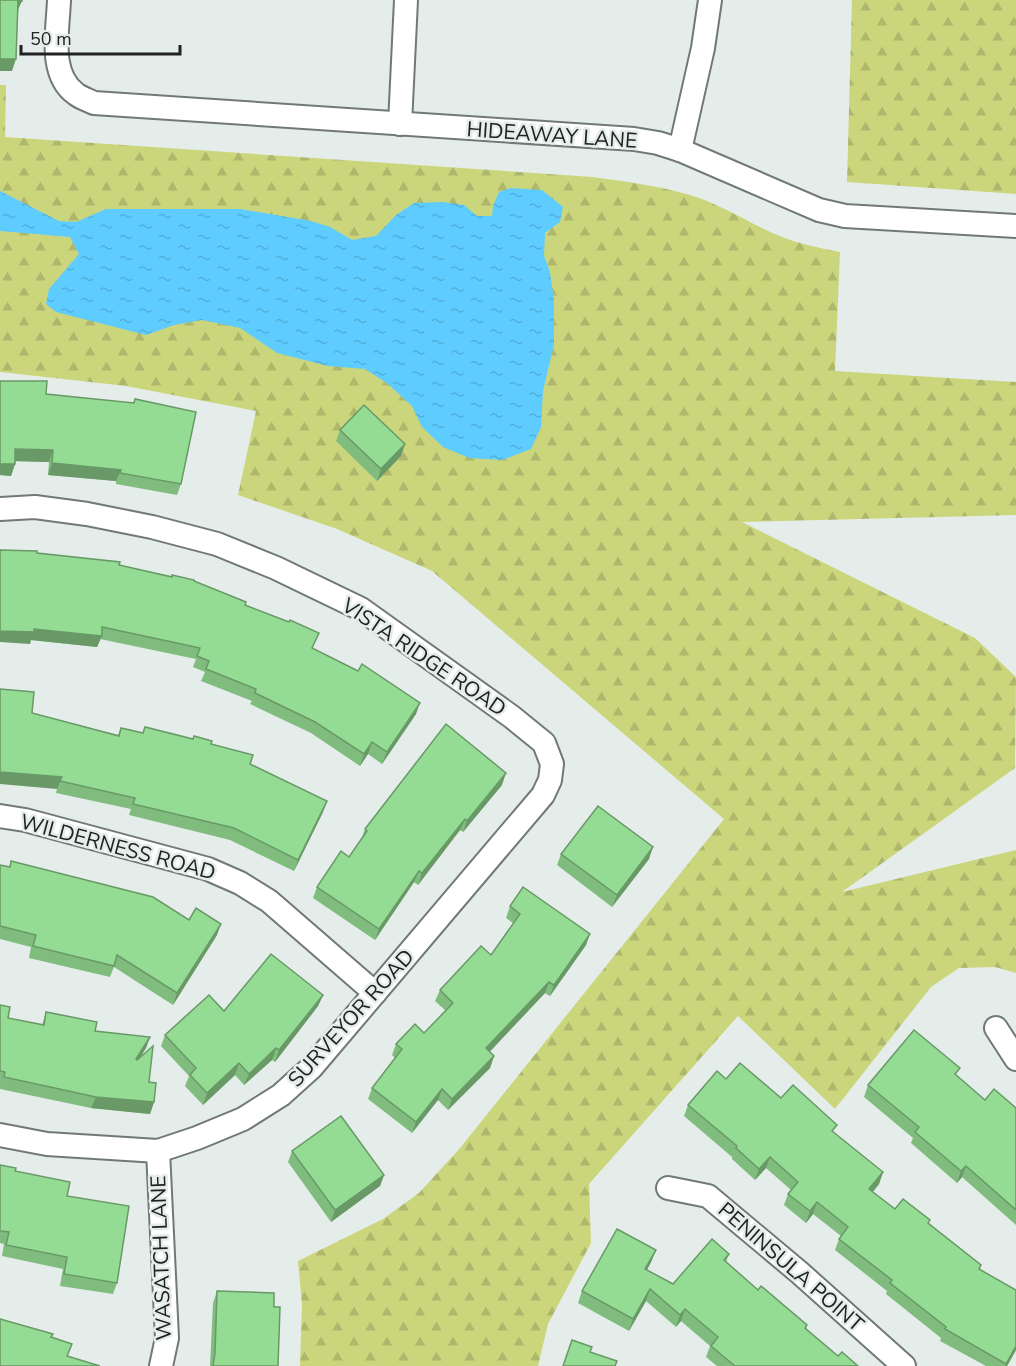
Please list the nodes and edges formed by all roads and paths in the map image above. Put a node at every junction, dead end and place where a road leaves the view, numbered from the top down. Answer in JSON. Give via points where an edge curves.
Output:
{"nodes":[{"id":1,"x":59,"y":0,"type":"edge"},
{"id":2,"x":406,"y":0,"type":"edge"},
{"id":3,"x":710,"y":0,"type":"edge"},
{"id":4,"x":400,"y":124,"type":"junction"},
{"id":5,"x":680,"y":150,"type":"junction"},
{"id":6,"x":1016,"y":226,"type":"edge"},
{"id":7,"x":0,"y":509,"type":"edge"},
{"id":8,"x":552,"y":764,"type":"joint"},
{"id":9,"x":0,"y":816,"type":"edge"},
{"id":10,"x":375,"y":993,"type":"junction"},
{"id":11,"x":996,"y":1029,"type":"dead end"},
{"id":12,"x":1016,"y":1059,"type":"edge"},
{"id":13,"x":0,"y":1135,"type":"edge"},
{"id":14,"x":158,"y":1151,"type":"junction"},
{"id":15,"x":668,"y":1188,"type":"dead end"},
{"id":16,"x":161,"y":1366,"type":"edge"},
{"id":17,"x":904,"y":1366,"type":"edge"}],
"edges":[{"from":1,"to":4,"type":"street","name":"HIDEAWAY LANE","via":[[57,58],[63,78],[76,94],[94,103]]},
{"from":2,"to":4,"type":"street"},
{"from":3,"to":5,"type":"street"},
{"from":4,"to":5,"type":"street","name":"HIDEAWAY LANE","via":[[634,140]]},
{"from":5,"to":6,"type":"street","name":"HIDEAWAY LANE","via":[[819,210],[845,216]]},
{"from":7,"to":8,"type":"street","name":"VISTA RIDGE ROAD","via":[[45,509],[152,527],[217,544],[276,568],[361,609],[512,717],[544,743]]},
{"from":8,"to":10,"type":"street","name":"SURVEYOR ROAD","via":[[543,795]]},
{"from":9,"to":10,"type":"street","name":"WILDERNESS ROAD","via":[[208,869],[240,883],[268,901]]},
{"from":10,"to":14,"type":"street","name":"SURVEYOR ROAD","via":[[312,1067],[281,1095],[243,1119]]},
{"from":11,"to":12,"type":"street"},
{"from":13,"to":14,"type":"street","name":"SURVEYOR ROAD","via":[[47,1144]]},
{"from":14,"to":16,"type":"street","name":"WASATCH LANE","via":[[167,1338]]},
{"from":15,"to":17,"type":"street","name":"PENINSULA POINT","via":[[708,1197]]}]}
